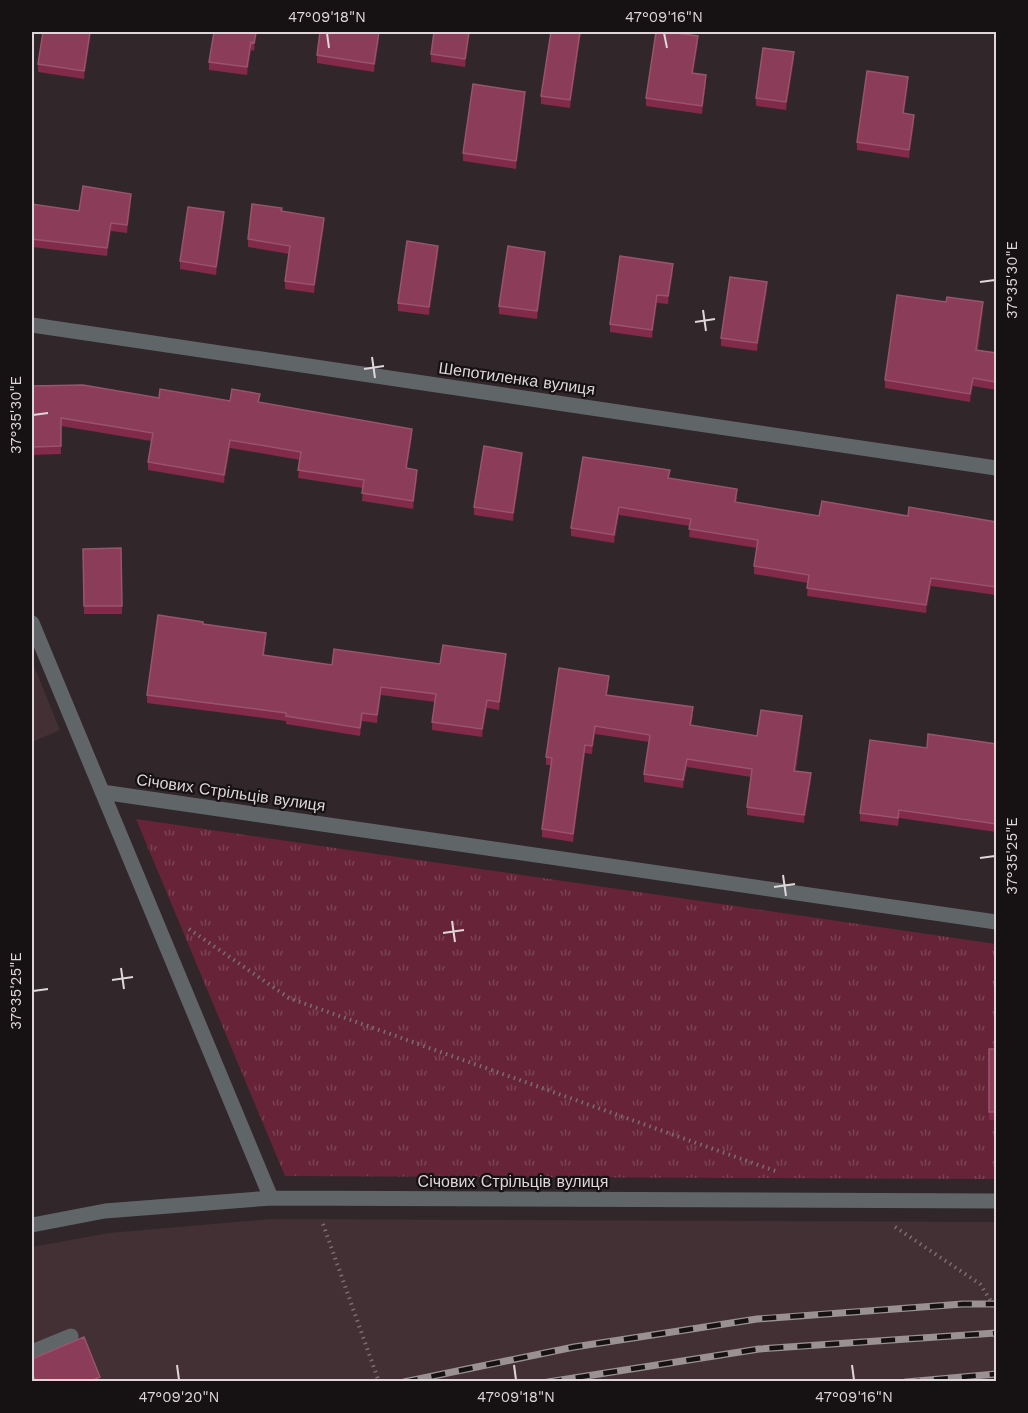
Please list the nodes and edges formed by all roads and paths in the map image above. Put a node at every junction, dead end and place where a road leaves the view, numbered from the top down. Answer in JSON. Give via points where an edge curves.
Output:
{"nodes":[{"id":1,"x":32,"y":325,"type":"edge"},
{"id":2,"x":996,"y":468,"type":"edge"},
{"id":3,"x":32,"y":623,"type":"edge"},
{"id":4,"x":102,"y":792,"type":"junction"},
{"id":5,"x":996,"y":922,"type":"edge"},
{"id":6,"x":184,"y":926,"type":"dead end"},
{"id":7,"x":789,"y":1176,"type":"dead end"},
{"id":8,"x":271,"y":1198,"type":"junction"},
{"id":9,"x":313,"y":1198,"type":"junction"},
{"id":10,"x":996,"y":1201,"type":"edge"},
{"id":11,"x":32,"y":1225,"type":"edge"},
{"id":12,"x":894,"y":1226,"type":"dead end"},
{"id":13,"x":996,"y":1309,"type":"edge"},
{"id":14,"x":71,"y":1336,"type":"dead end"},
{"id":15,"x":32,"y":1352,"type":"edge"},
{"id":16,"x":379,"y":1382,"type":"edge"}],
"edges":[{"from":1,"to":2,"type":"street","name":"Шепотиленка вулиця"},
{"from":3,"to":4,"type":"street"},
{"from":4,"to":5,"type":"street","name":"Січових Стрільців вулиця"},
{"from":4,"to":8,"type":"street"},
{"from":6,"to":7,"type":"path","via":[[289,998]]},
{"from":8,"to":9,"type":"street","name":"Січових Стрільців вулиця"},
{"from":8,"to":11,"type":"street","name":"Січових Стрільців вулиця","via":[[105,1211]]},
{"from":9,"to":10,"type":"street","name":"Січових Стрільців вулиця"},
{"from":9,"to":16,"type":"path"},
{"from":12,"to":13,"type":"path","via":[[980,1284]]},
{"from":14,"to":15,"type":"street"}]}
